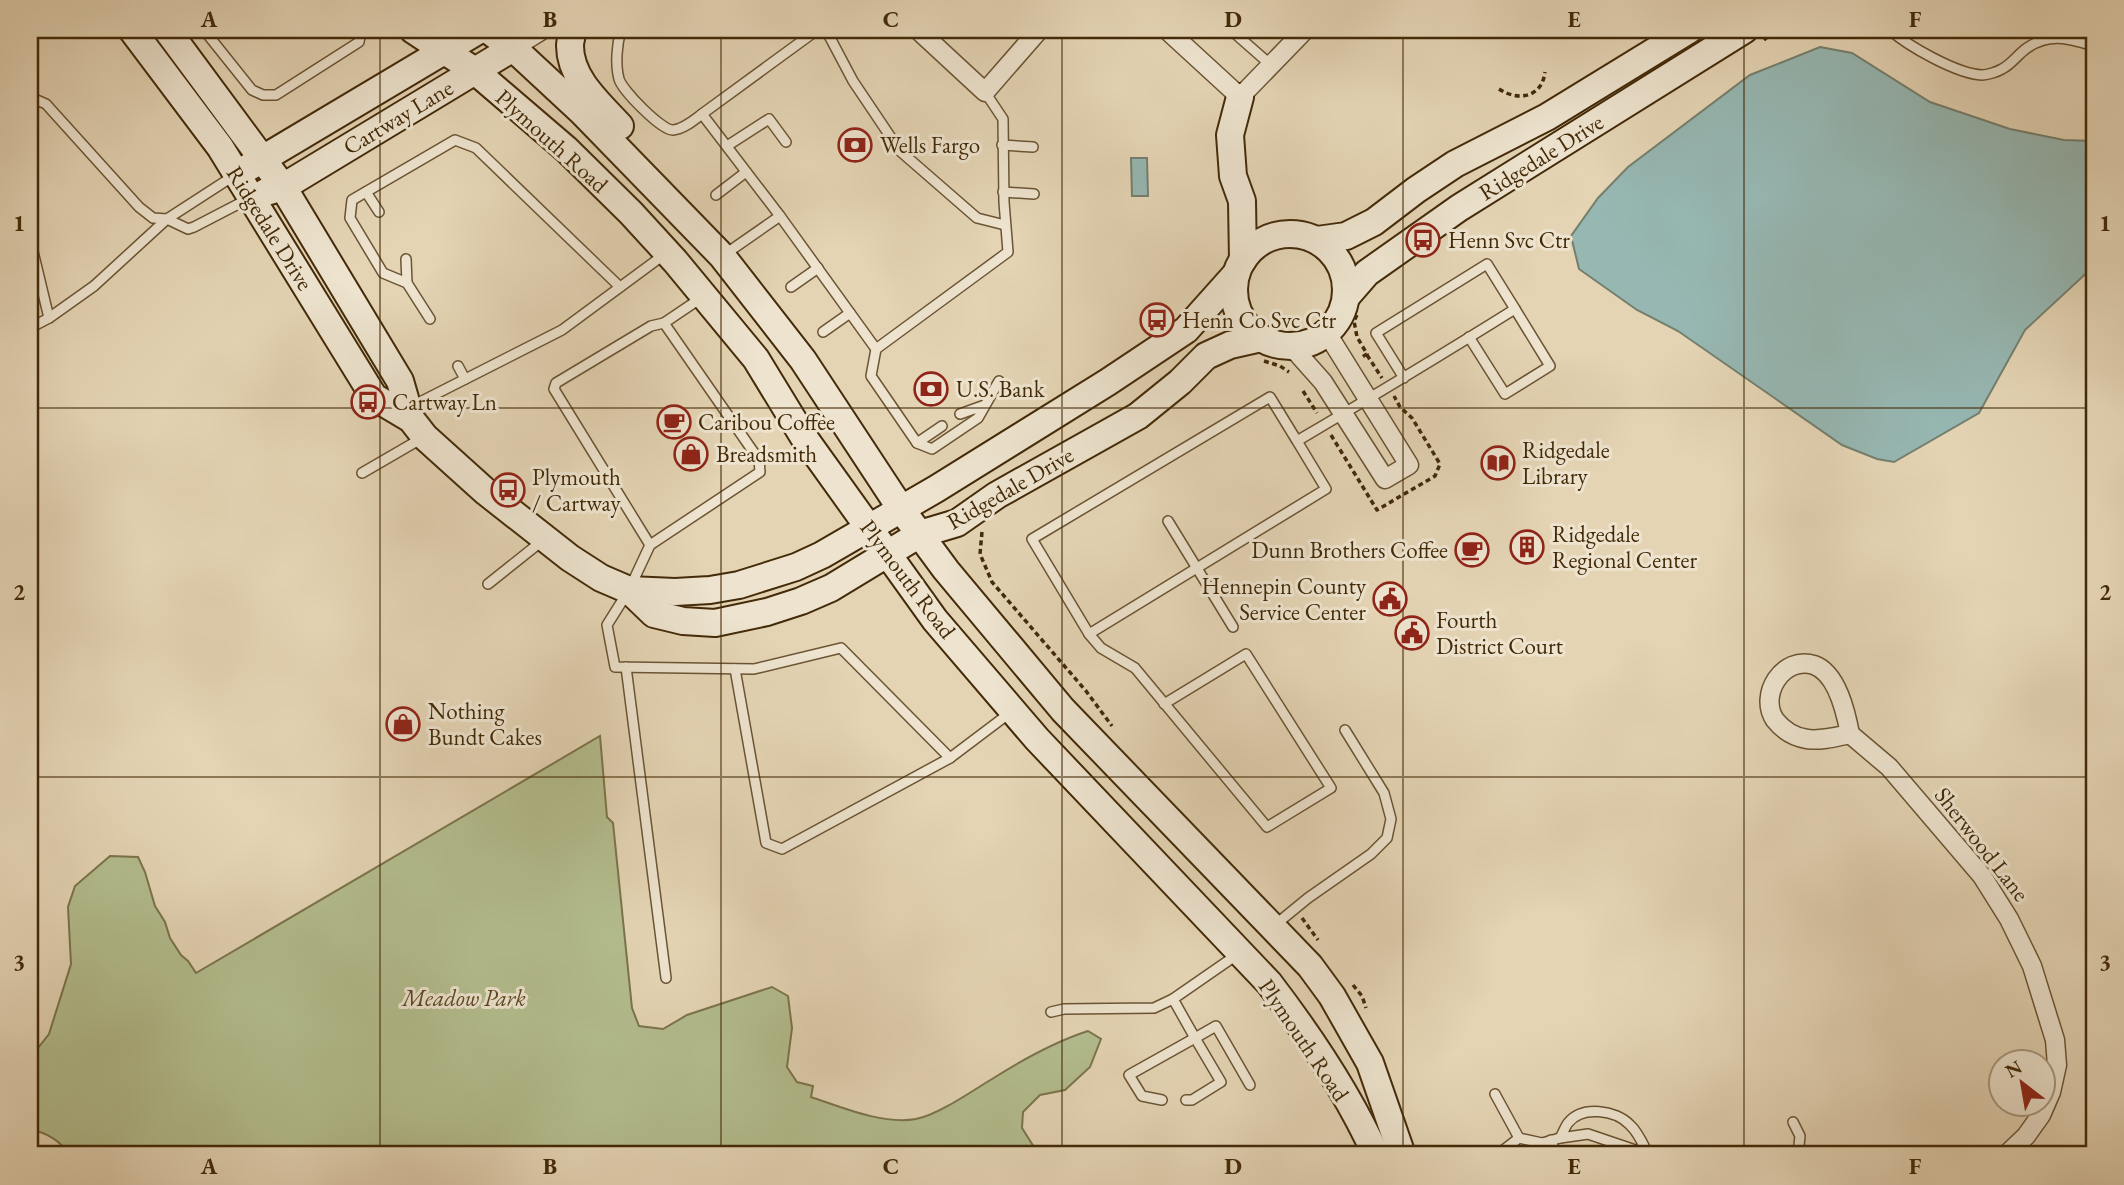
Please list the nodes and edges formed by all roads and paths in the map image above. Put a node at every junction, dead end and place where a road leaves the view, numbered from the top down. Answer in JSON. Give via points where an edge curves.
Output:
{"nodes":[{"id":1,"x":132,"y":30,"type":"edge"},
{"id":2,"x":167,"y":30,"type":"edge"},
{"id":3,"x":204,"y":30,"type":"edge"},
{"id":4,"x":361,"y":30,"type":"edge"},
{"id":5,"x":413,"y":30,"type":"edge"},
{"id":6,"x":479,"y":30,"type":"edge"},
{"id":7,"x":488,"y":30,"type":"edge"},
{"id":8,"x":542,"y":30,"type":"edge"},
{"id":9,"x":573,"y":30,"type":"edge"},
{"id":10,"x":621,"y":30,"type":"edge"},
{"id":11,"x":817,"y":30,"type":"edge"},
{"id":12,"x":826,"y":30,"type":"edge"},
{"id":13,"x":918,"y":30,"type":"edge"},
{"id":14,"x":1040,"y":30,"type":"edge"},
{"id":15,"x":1167,"y":30,"type":"edge"},
{"id":16,"x":1231,"y":30,"type":"edge"},
{"id":17,"x":1305,"y":30,"type":"edge"},
{"id":18,"x":1528,"y":30,"type":"edge"},
{"id":19,"x":1689,"y":30,"type":"edge"},
{"id":20,"x":1744,"y":30,"type":"edge"},
{"id":21,"x":1890,"y":30,"type":"edge"},
{"id":22,"x":1646,"y":36,"type":"dead end"},
{"id":23,"x":2094,"y":46,"type":"edge"},
{"id":24,"x":513,"y":48,"type":"junction"},
{"id":25,"x":442,"y":50,"type":"junction"},
{"id":26,"x":1272,"y":66,"type":"junction"},
{"id":27,"x":475,"y":71,"type":"junction"},
{"id":28,"x":1545,"y":72,"type":"dead end"},
{"id":29,"x":1499,"y":89,"type":"dead end"},
{"id":30,"x":985,"y":92,"type":"junction"},
{"id":31,"x":31,"y":94,"type":"edge"},
{"id":32,"x":1240,"y":97,"type":"junction"},
{"id":33,"x":702,"y":114,"type":"junction"},
{"id":34,"x":786,"y":142,"type":"dead end"},
{"id":35,"x":1002,"y":145,"type":"junction"},
{"id":36,"x":727,"y":146,"type":"junction"},
{"id":37,"x":1032,"y":147,"type":"dead end"},
{"id":38,"x":264,"y":159,"type":"junction"},
{"id":39,"x":746,"y":172,"type":"junction"},
{"id":40,"x":237,"y":174,"type":"junction"},
{"id":41,"x":283,"y":187,"type":"junction"},
{"id":42,"x":366,"y":192,"type":"junction"},
{"id":43,"x":1003,"y":192,"type":"junction"},
{"id":44,"x":1034,"y":194,"type":"dead end"},
{"id":45,"x":716,"y":195,"type":"dead end"},
{"id":46,"x":251,"y":197,"type":"junction"},
{"id":47,"x":1242,"y":201,"type":"junction"},
{"id":48,"x":379,"y":212,"type":"dead end"},
{"id":49,"x":779,"y":216,"type":"junction"},
{"id":50,"x":167,"y":219,"type":"junction"},
{"id":51,"x":1005,"y":225,"type":"junction"},
{"id":52,"x":1286,"y":234,"type":"junction"},
{"id":53,"x":30,"y":239,"type":"edge"},
{"id":54,"x":1317,"y":240,"type":"junction"},
{"id":55,"x":667,"y":252,"type":"junction"},
{"id":56,"x":32,"y":253,"type":"edge"},
{"id":57,"x":722,"y":256,"type":"junction"},
{"id":58,"x":406,"y":259,"type":"dead end"},
{"id":59,"x":1240,"y":267,"type":"junction"},
{"id":60,"x":818,"y":268,"type":"junction"},
{"id":61,"x":407,"y":283,"type":"junction"},
{"id":62,"x":620,"y":287,"type":"junction"},
{"id":63,"x":791,"y":287,"type":"dead end"},
{"id":64,"x":705,"y":296,"type":"junction"},
{"id":65,"x":1347,"y":296,"type":"junction"},
{"id":66,"x":1515,"y":309,"type":"junction"},
{"id":67,"x":850,"y":313,"type":"junction"},
{"id":68,"x":49,"y":318,"type":"junction"},
{"id":69,"x":429,"y":319,"type":"dead end"},
{"id":70,"x":664,"y":323,"type":"junction"},
{"id":71,"x":30,"y":328,"type":"edge"},
{"id":72,"x":1331,"y":329,"type":"junction"},
{"id":73,"x":823,"y":332,"type":"dead end"},
{"id":74,"x":1469,"y":337,"type":"junction"},
{"id":75,"x":1261,"y":338,"type":"junction"},
{"id":76,"x":1291,"y":346,"type":"junction"},
{"id":77,"x":876,"y":349,"type":"junction"},
{"id":78,"x":1367,"y":354,"type":"dead end"},
{"id":79,"x":458,"y":366,"type":"dead end"},
{"id":80,"x":1404,"y":378,"type":"junction"},
{"id":81,"x":465,"y":379,"type":"junction"},
{"id":82,"x":1383,"y":380,"type":"dead end"},
{"id":83,"x":999,"y":381,"type":"dead end"},
{"id":84,"x":1304,"y":391,"type":"dead end"},
{"id":85,"x":1368,"y":399,"type":"junction"},
{"id":86,"x":985,"y":405,"type":"junction"},
{"id":87,"x":1344,"y":413,"type":"junction"},
{"id":88,"x":960,"y":414,"type":"dead end"},
{"id":89,"x":1320,"y":418,"type":"dead end"},
{"id":90,"x":942,"y":426,"type":"dead end"},
{"id":91,"x":418,"y":428,"type":"junction"},
{"id":92,"x":1297,"y":442,"type":"junction"},
{"id":93,"x":917,"y":443,"type":"junction"},
{"id":94,"x":362,"y":473,"type":"dead end"},
{"id":95,"x":901,"y":509,"type":"junction"},
{"id":96,"x":1168,"y":521,"type":"dead end"},
{"id":97,"x":869,"y":528,"type":"junction"},
{"id":98,"x":920,"y":534,"type":"junction"},
{"id":99,"x":545,"y":539,"type":"junction"},
{"id":100,"x":650,"y":545,"type":"junction"},
{"id":101,"x":887,"y":554,"type":"junction"},
{"id":102,"x":1197,"y":568,"type":"junction"},
{"id":103,"x":488,"y":584,"type":"dead end"},
{"id":104,"x":629,"y":590,"type":"junction"},
{"id":105,"x":1233,"y":627,"type":"dead end"},
{"id":106,"x":1089,"y":634,"type":"junction"},
{"id":107,"x":626,"y":667,"type":"junction"},
{"id":108,"x":735,"y":668,"type":"junction"},
{"id":109,"x":1164,"y":704,"type":"junction"},
{"id":110,"x":1013,"y":711,"type":"junction"},
{"id":111,"x":1345,"y":730,"type":"dead end"},
{"id":112,"x":1850,"y":734,"type":"junction"},
{"id":113,"x":950,"y":758,"type":"junction"},
{"id":114,"x":1273,"y":926,"type":"junction"},
{"id":115,"x":1240,"y":953,"type":"junction"},
{"id":116,"x":666,"y":978,"type":"dead end"},
{"id":117,"x":1172,"y":999,"type":"junction"},
{"id":118,"x":1051,"y":1012,"type":"dead end"},
{"id":119,"x":1195,"y":1038,"type":"junction"},
{"id":120,"x":1250,"y":1085,"type":"dead end"},
{"id":121,"x":1495,"y":1094,"type":"dead end"},
{"id":122,"x":1163,"y":1100,"type":"dead end"},
{"id":123,"x":1186,"y":1100,"type":"dead end"},
{"id":124,"x":1793,"y":1122,"type":"dead end"},
{"id":125,"x":1519,"y":1138,"type":"junction"},
{"id":126,"x":1555,"y":1139,"type":"junction"},
{"id":127,"x":1649,"y":1154,"type":"edge"},
{"id":128,"x":1376,"y":1155,"type":"edge"},
{"id":129,"x":1402,"y":1155,"type":"edge"},
{"id":130,"x":1497,"y":1155,"type":"edge"},
{"id":131,"x":1556,"y":1155,"type":"edge"},
{"id":132,"x":1798,"y":1155,"type":"edge"},
{"id":133,"x":2006,"y":1155,"type":"edge"}],
"edges":[{"from":1,"to":40,"type":"street","name":"Ridgedale Drive"},
{"from":2,"to":38,"type":"street","name":"Ridgedale Drive"},
{"from":3,"to":4,"type":"lane","via":[[252,90],[276,96],[359,42]]},
{"from":5,"to":25,"type":"street","name":"Plymouth Road"},
{"from":6,"to":25,"type":"street","name":"Cartway Lane"},
{"from":7,"to":24,"type":"street","name":"Plymouth Road"},
{"from":8,"to":24,"type":"street","name":"Cartway Lane"},
{"from":9,"to":57,"type":"street","via":[[570,47],[586,89],[698,209]]},
{"from":10,"to":33,"type":"lane","via":[[620,83],[661,126],[672,130],[684,127]]},
{"from":11,"to":33,"type":"lane"},
{"from":12,"to":51,"type":"lane","via":[[853,81],[900,151],[977,218]]},
{"from":13,"to":30,"type":"street"},
{"from":14,"to":30,"type":"street"},
{"from":15,"to":32,"type":"street"},
{"from":16,"to":26,"type":"lane"},
{"from":17,"to":26,"type":"street"},
{"from":18,"to":22,"type":"path","via":[[1586,37]]},
{"from":19,"to":54,"type":"street","name":"Ridgedale Drive","via":[[1546,117],[1455,164],[1374,222],[1346,236]]},
{"from":20,"to":65,"type":"street","name":"Ridgedale Drive","via":[[1459,208],[1367,273]]},
{"from":21,"to":23,"type":"lane","via":[[1959,70],[1983,76],[2003,68],[2042,40],[2062,37]]},
{"from":24,"to":27,"type":"street","name":"Cartway Lane"},
{"from":24,"to":57,"type":"street","name":"Plymouth Road"},
{"from":25,"to":27,"type":"street","name":"Plymouth Road"},
{"from":25,"to":38,"type":"street","name":"Cartway Lane"},
{"from":26,"to":32,"type":"street"},
{"from":27,"to":41,"type":"street","name":"Cartway Lane"},
{"from":27,"to":55,"type":"street","name":"Plymouth Road","via":[[566,149]]},
{"from":28,"to":29,"type":"path","via":[[1544,81],[1530,95],[1508,95]]},
{"from":30,"to":35,"type":"lane","via":[[1003,119]]},
{"from":31,"to":50,"type":"lane","via":[[46,104],[139,207],[153,218]]},
{"from":32,"to":47,"type":"street","via":[[1230,135],[1233,176]]},
{"from":33,"to":36,"type":"lane"},
{"from":34,"to":36,"type":"lane","via":[[769,118]]},
{"from":35,"to":37,"type":"lane"},
{"from":35,"to":43,"type":"lane"},
{"from":36,"to":39,"type":"lane"},
{"from":38,"to":40,"type":"street","name":"Cartway Lane"},
{"from":38,"to":41,"type":"street","name":"Ridgedale Drive"},
{"from":39,"to":45,"type":"lane"},
{"from":39,"to":49,"type":"lane"},
{"from":40,"to":46,"type":"street","name":"Ridgedale Drive"},
{"from":40,"to":50,"type":"lane"},
{"from":41,"to":46,"type":"street","name":"Cartway Lane"},
{"from":41,"to":91,"type":"street","name":"Ridgedale Drive","via":[[400,381]]},
{"from":42,"to":48,"type":"lane"},
{"from":42,"to":61,"type":"lane","via":[[352,200],[350,218],[383,273]]},
{"from":42,"to":62,"type":"lane","via":[[455,140],[476,148]]},
{"from":43,"to":44,"type":"lane"},
{"from":43,"to":51,"type":"lane"},
{"from":46,"to":50,"type":"lane","via":[[194,228]]},
{"from":46,"to":91,"type":"street","name":"Ridgedale Drive","via":[[374,397]]},
{"from":47,"to":52,"type":"street"},
{"from":47,"to":59,"type":"street"},
{"from":49,"to":57,"type":"lane"},
{"from":49,"to":60,"type":"lane"},
{"from":50,"to":68,"type":"lane","via":[[94,286]]},
{"from":51,"to":77,"type":"lane","via":[[1008,252]]},
{"from":52,"to":54,"type":"street"},
{"from":52,"to":59,"type":"street","via":[[1258,245]]},
{"from":53,"to":56,"type":"lane"},
{"from":54,"to":65,"type":"street","via":[[1340,264]]},
{"from":55,"to":62,"type":"lane"},
{"from":55,"to":64,"type":"street","name":"Plymouth Road"},
{"from":56,"to":68,"type":"lane"},
{"from":57,"to":95,"type":"street","name":"Plymouth Road","via":[[803,360]]},
{"from":58,"to":61,"type":"lane"},
{"from":59,"to":75,"type":"street","via":[[1234,296],[1240,315]]},
{"from":59,"to":95,"type":"street","name":"Ridgedale Drive","via":[[1186,330]]},
{"from":60,"to":63,"type":"lane"},
{"from":60,"to":67,"type":"lane"},
{"from":61,"to":69,"type":"lane"},
{"from":62,"to":81,"type":"lane","via":[[562,330]]},
{"from":64,"to":70,"type":"lane"},
{"from":64,"to":97,"type":"street","name":"Plymouth Road","via":[[756,359],[803,436]]},
{"from":65,"to":72,"type":"street"},
{"from":66,"to":74,"type":"lane"},
{"from":66,"to":74,"type":"lane","via":[[1550,366],[1505,394]]},
{"from":66,"to":80,"type":"lane","via":[[1488,264],[1465,277],[1376,333]]},
{"from":67,"to":73,"type":"lane"},
{"from":67,"to":77,"type":"lane"},
{"from":68,"to":71,"type":"lane"},
{"from":70,"to":100,"type":"lane","via":[[758,460],[760,472]]},
{"from":70,"to":100,"type":"lane","via":[[651,326],[556,383],[554,390]]},
{"from":72,"to":76,"type":"street","via":[[1319,339]]},
{"from":72,"to":85,"type":"street","via":[[1330,338]]},
{"from":74,"to":80,"type":"lane"},
{"from":75,"to":76,"type":"street"},
{"from":75,"to":98,"type":"street","name":"Ridgedale Drive","via":[[1206,356],[1138,416],[997,495],[957,523]]},
{"from":76,"to":87,"type":"street"},
{"from":77,"to":93,"type":"lane","via":[[871,376]]},
{"from":78,"to":82,"type":"path"},
{"from":79,"to":81,"type":"lane"},
{"from":80,"to":85,"type":"lane"},
{"from":81,"to":91,"type":"lane","via":[[424,400]]},
{"from":83,"to":86,"type":"lane"},
{"from":84,"to":89,"type":"path"},
{"from":85,"to":87,"type":"lane"},
{"from":85,"to":87,"type":"street","via":[[1409,465],[1385,479]]},
{"from":86,"to":88,"type":"lane"},
{"from":86,"to":93,"type":"lane","via":[[978,418],[932,449]]},
{"from":87,"to":92,"type":"lane"},
{"from":90,"to":93,"type":"lane"},
{"from":91,"to":94,"type":"lane"},
{"from":91,"to":99,"type":"street","name":"Ridgedale Drive"},
{"from":92,"to":102,"type":"lane","via":[[1326,489]]},
{"from":92,"to":106,"type":"lane","via":[[1270,397],[1032,539]]},
{"from":95,"to":97,"type":"street","name":"Ridgedale Drive"},
{"from":95,"to":98,"type":"street","name":"Plymouth Road"},
{"from":96,"to":102,"type":"lane"},
{"from":97,"to":101,"type":"street","name":"Plymouth Road"},
{"from":97,"to":104,"type":"street","name":"Ridgedale Drive","via":[[796,567],[739,585],[675,592]]},
{"from":98,"to":101,"type":"street","name":"Ridgedale Drive"},
{"from":98,"to":114,"type":"street","name":"Plymouth Road","via":[[1063,710]]},
{"from":99,"to":103,"type":"lane"},
{"from":99,"to":104,"type":"street","name":"Ridgedale Drive","via":[[601,578]]},
{"from":100,"to":104,"type":"lane"},
{"from":101,"to":104,"type":"street","name":"Ridgedale Drive","via":[[801,601],[715,623],[654,614]]},
{"from":101,"to":110,"type":"street","name":"Plymouth Road","via":[[934,620]]},
{"from":102,"to":105,"type":"lane"},
{"from":102,"to":106,"type":"lane"},
{"from":104,"to":107,"type":"lane","via":[[607,625],[615,667]]},
{"from":106,"to":109,"type":"lane","via":[[1101,648],[1135,668]]},
{"from":107,"to":108,"type":"lane"},
{"from":107,"to":116,"type":"lane"},
{"from":108,"to":113,"type":"lane","via":[[754,668],[841,648]]},
{"from":108,"to":113,"type":"lane","via":[[765,843],[782,849]]},
{"from":109,"to":109,"type":"lane","via":[[1267,827],[1331,789],[1246,653]]},
{"from":110,"to":113,"type":"lane"},
{"from":110,"to":115,"type":"street","name":"Plymouth Road"},
{"from":111,"to":114,"type":"lane","via":[[1384,793],[1391,819],[1387,838]]},
{"from":112,"to":112,"type":"street","via":[[1840,696],[1815,665],[1786,669],[1775,681],[1768,697],[1781,727],[1807,739]]},
{"from":112,"to":133,"type":"street","name":"Sherwood Lane","via":[[1889,767],[1982,876],[2010,919],[2032,966],[2055,1040],[2057,1065],[2041,1115]]},
{"from":114,"to":115,"type":"street"},
{"from":114,"to":129,"type":"street","name":"Plymouth Road","via":[[1310,965],[1354,1032],[1370,1063]]},
{"from":115,"to":117,"type":"lane"},
{"from":115,"to":128,"type":"street","name":"Plymouth Road","via":[[1292,1013]]},
{"from":117,"to":118,"type":"lane","via":[[1154,1007]]},
{"from":117,"to":119,"type":"lane"},
{"from":119,"to":120,"type":"lane","via":[[1216,1026]]},
{"from":119,"to":122,"type":"lane","via":[[1129,1075],[1142,1096]]},
{"from":119,"to":123,"type":"lane","via":[[1221,1082]]},
{"from":121,"to":125,"type":"lane"},
{"from":124,"to":132,"type":"lane","via":[[1800,1136]]},
{"from":125,"to":126,"type":"lane","via":[[1542,1143]]},
{"from":125,"to":130,"type":"lane"},
{"from":126,"to":127,"type":"lane","via":[[1588,1134]]},
{"from":126,"to":127,"type":"lane","via":[[1570,1120],[1603,1111],[1633,1127]]},
{"from":126,"to":131,"type":"lane"}]}
